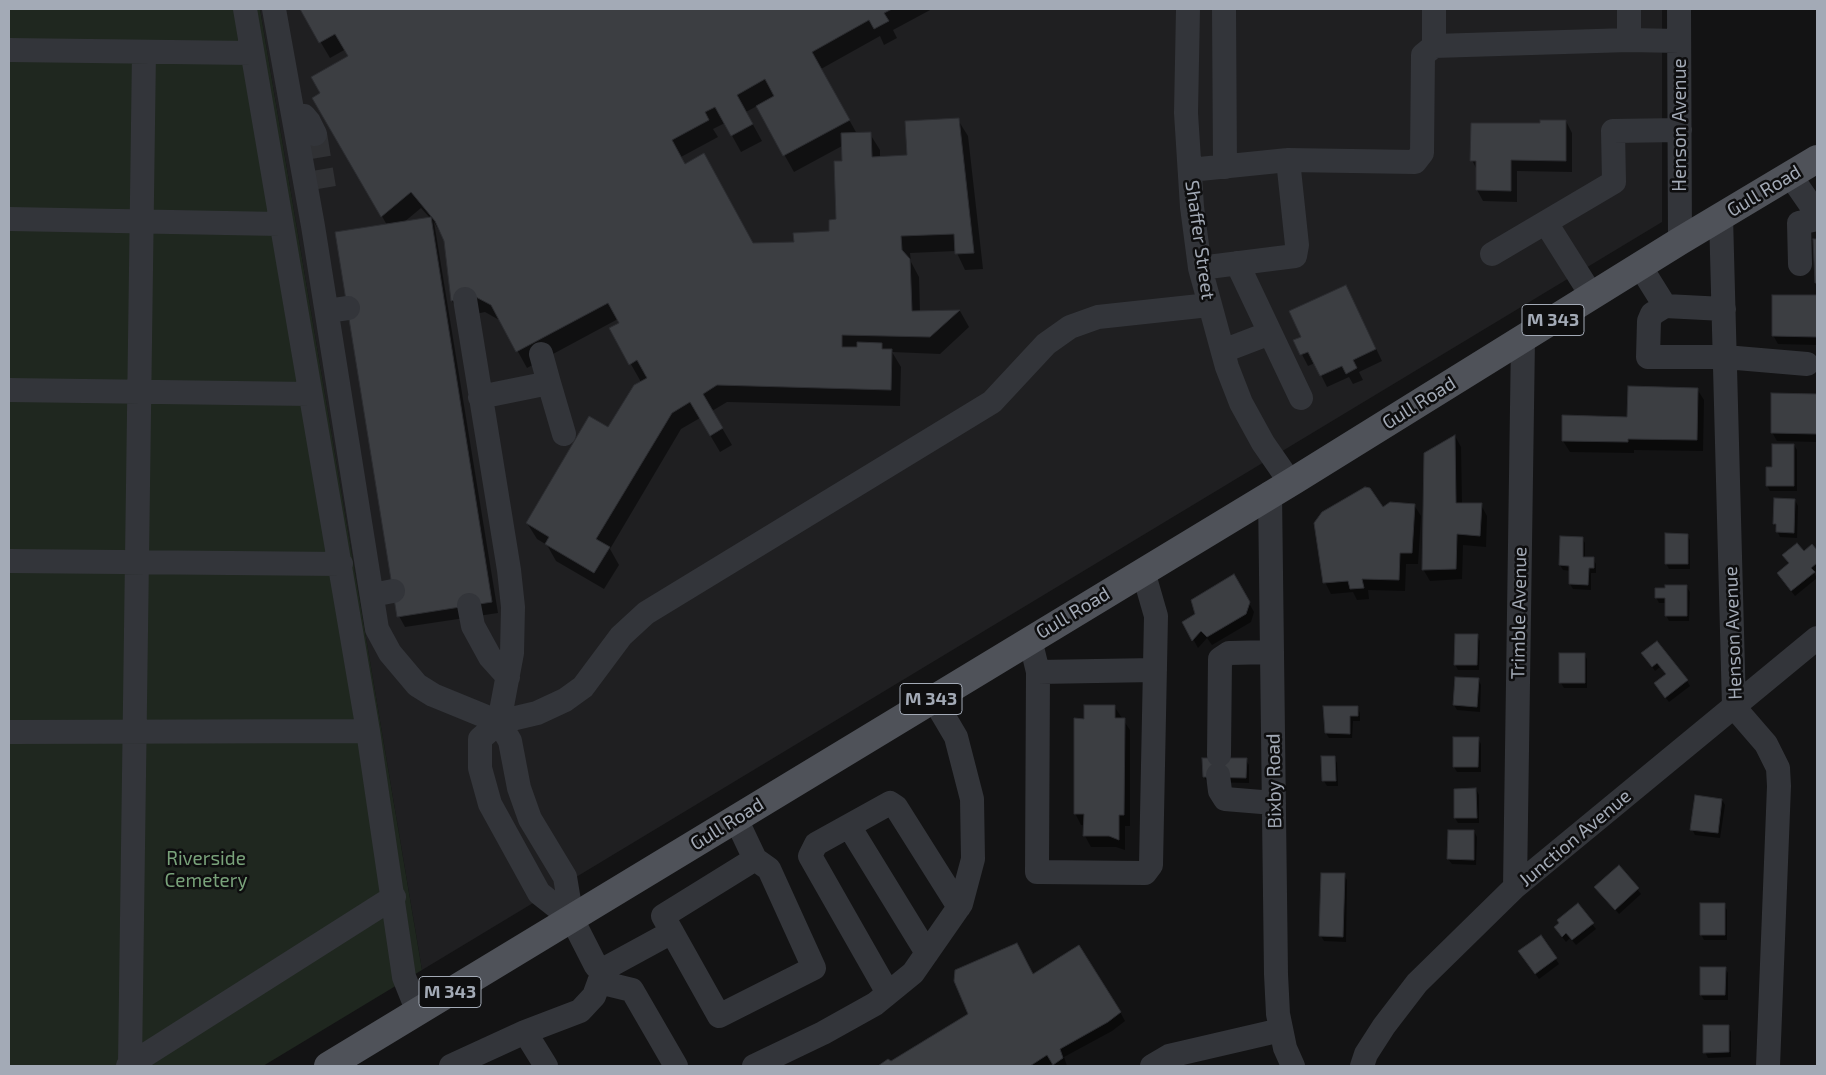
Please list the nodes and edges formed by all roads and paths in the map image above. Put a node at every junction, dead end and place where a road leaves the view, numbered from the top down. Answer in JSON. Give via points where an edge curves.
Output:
{"nodes":[{"id":1,"x":244,"y":9,"type":"edge"},
{"id":2,"x":274,"y":9,"type":"edge"},
{"id":3,"x":1188,"y":9,"type":"edge"},
{"id":4,"x":1224,"y":9,"type":"edge"},
{"id":5,"x":1434,"y":9,"type":"edge"},
{"id":6,"x":1629,"y":9,"type":"edge"},
{"id":7,"x":1679,"y":9,"type":"edge"},
{"id":8,"x":1629,"y":40,"type":"junction"},
{"id":9,"x":1679,"y":41,"type":"junction"},
{"id":10,"x":1434,"y":46,"type":"junction"},
{"id":11,"x":9,"y":50,"type":"edge"},
{"id":12,"x":144,"y":52,"type":"junction"},
{"id":13,"x":252,"y":53,"type":"junction"},
{"id":14,"x":1187,"y":65,"type":"junction"},
{"id":15,"x":1224,"y":66,"type":"junction"},
{"id":16,"x":294,"y":118,"type":"junction"},
{"id":17,"x":1680,"y":130,"type":"junction"},
{"id":18,"x":315,"y":134,"type":"tunnel mouth"},
{"id":19,"x":1817,"y":159,"type":"edge"},
{"id":20,"x":1288,"y":160,"type":"junction"},
{"id":21,"x":1225,"y":167,"type":"junction"},
{"id":22,"x":1190,"y":170,"type":"junction"},
{"id":23,"x":1790,"y":175,"type":"junction"},
{"id":24,"x":324,"y":188,"type":"tunnel mouth"},
{"id":25,"x":310,"y":211,"type":"junction"},
{"id":26,"x":1817,"y":214,"type":"edge"},
{"id":27,"x":1721,"y":216,"type":"junction"},
{"id":28,"x":9,"y":219,"type":"edge"},
{"id":29,"x":1817,"y":219,"type":"edge"},
{"id":30,"x":142,"y":222,"type":"junction"},
{"id":31,"x":1546,"y":223,"type":"junction"},
{"id":32,"x":280,"y":224,"type":"junction"},
{"id":33,"x":1680,"y":241,"type":"junction"},
{"id":34,"x":1492,"y":254,"type":"dead end"},
{"id":35,"x":1237,"y":263,"type":"junction"},
{"id":36,"x":1800,"y":264,"type":"dead end"},
{"id":37,"x":1640,"y":266,"type":"junction"},
{"id":38,"x":1200,"y":268,"type":"junction"},
{"id":39,"x":1592,"y":296,"type":"junction"},
{"id":40,"x":464,"y":299,"type":"dead end"},
{"id":41,"x":1209,"y":305,"type":"junction"},
{"id":42,"x":1665,"y":306,"type":"junction"},
{"id":43,"x":1724,"y":309,"type":"junction"},
{"id":44,"x":1270,"y":333,"type":"junction"},
{"id":45,"x":1523,"y":339,"type":"junction"},
{"id":46,"x":1222,"y":351,"type":"junction"},
{"id":47,"x":540,"y":354,"type":"dead end"},
{"id":48,"x":1725,"y":357,"type":"junction"},
{"id":49,"x":1807,"y":364,"type":"dead end"},
{"id":50,"x":549,"y":383,"type":"junction"},
{"id":51,"x":9,"y":390,"type":"edge"},
{"id":52,"x":139,"y":392,"type":"junction"},
{"id":53,"x":310,"y":394,"type":"junction"},
{"id":54,"x":480,"y":397,"type":"junction"},
{"id":55,"x":1301,"y":398,"type":"dead end"},
{"id":56,"x":564,"y":434,"type":"dead end"},
{"id":57,"x":1280,"y":488,"type":"junction"},
{"id":58,"x":9,"y":561,"type":"edge"},
{"id":59,"x":137,"y":562,"type":"junction"},
{"id":60,"x":340,"y":564,"type":"junction"},
{"id":61,"x":1143,"y":571,"type":"junction"},
{"id":62,"x":469,"y":605,"type":"dead end"},
{"id":63,"x":1817,"y":638,"type":"edge"},
{"id":64,"x":1030,"y":639,"type":"junction"},
{"id":65,"x":1272,"y":652,"type":"junction"},
{"id":66,"x":1155,"y":670,"type":"junction"},
{"id":67,"x":1038,"y":672,"type":"junction"},
{"id":68,"x":508,"y":677,"type":"junction"},
{"id":69,"x":933,"y":698,"type":"junction"},
{"id":70,"x":1734,"y":707,"type":"junction"},
{"id":71,"x":499,"y":722,"type":"junction"},
{"id":72,"x":368,"y":731,"type":"junction"},
{"id":73,"x":9,"y":732,"type":"edge"},
{"id":74,"x":135,"y":732,"type":"junction"},
{"id":75,"x":1274,"y":803,"type":"junction"},
{"id":76,"x":736,"y":819,"type":"junction"},
{"id":77,"x":849,"y":826,"type":"junction"},
{"id":78,"x":755,"y":859,"type":"junction"},
{"id":79,"x":1515,"y":887,"type":"junction"},
{"id":80,"x":394,"y":897,"type":"junction"},
{"id":81,"x":959,"y":908,"type":"junction"},
{"id":82,"x":572,"y":918,"type":"junction"},
{"id":83,"x":672,"y":932,"type":"junction"},
{"id":84,"x":927,"y":953,"type":"junction"},
{"id":85,"x":602,"y":976,"type":"junction"},
{"id":86,"x":888,"y":993,"type":"junction"},
{"id":87,"x":418,"y":1012,"type":"junction"},
{"id":88,"x":1281,"y":1030,"type":"junction"},
{"id":89,"x":525,"y":1032,"type":"junction"},
{"id":90,"x":129,"y":1066,"type":"edge"},
{"id":91,"x":328,"y":1066,"type":"edge"},
{"id":92,"x":451,"y":1066,"type":"edge"},
{"id":93,"x":546,"y":1066,"type":"edge"},
{"id":94,"x":676,"y":1066,"type":"edge"},
{"id":95,"x":754,"y":1066,"type":"edge"},
{"id":96,"x":1152,"y":1066,"type":"edge"},
{"id":97,"x":1293,"y":1066,"type":"edge"},
{"id":98,"x":1362,"y":1066,"type":"edge"},
{"id":99,"x":1768,"y":1066,"type":"edge"}],
"edges":[{"from":1,"to":13,"type":"street"},
{"from":2,"to":16,"type":"street"},
{"from":3,"to":14,"type":"street","name":"Shaffer Street"},
{"from":4,"to":15,"type":"street"},
{"from":5,"to":10,"type":"street"},
{"from":6,"to":8,"type":"street"},
{"from":7,"to":9,"type":"street","name":"Henson Avenue"},
{"from":8,"to":9,"type":"street"},
{"from":8,"to":10,"type":"street"},
{"from":9,"to":17,"type":"street","name":"Henson Avenue"},
{"from":10,"to":20,"type":"street","via":[[1423,55],[1422,154],[1415,162]]},
{"from":11,"to":12,"type":"street"},
{"from":12,"to":13,"type":"street"},
{"from":12,"to":30,"type":"street"},
{"from":13,"to":32,"type":"street"},
{"from":14,"to":15,"type":"street"},
{"from":14,"to":22,"type":"street","name":"Shaffer Street"},
{"from":15,"to":21,"type":"street"},
{"from":16,"to":18,"type":"street","via":[[304,116]]},
{"from":16,"to":25,"type":"street"},
{"from":17,"to":31,"type":"street","via":[[1613,131],[1614,182]]},
{"from":17,"to":33,"type":"street","name":"Henson Avenue"},
{"from":19,"to":23,"type":"main road","name":"Gull Road","number":"M 343"},
{"from":20,"to":21,"type":"street"},
{"from":20,"to":35,"type":"street","via":[[1297,245],[1295,256]]},
{"from":21,"to":22,"type":"street"},
{"from":22,"to":38,"type":"street","name":"Shaffer Street"},
{"from":23,"to":26,"type":"street"},
{"from":23,"to":27,"type":"main road","name":"Gull Road","number":"M 343"},
{"from":24,"to":25,"type":"street","via":[[322,200]]},
{"from":25,"to":71,"type":"street","via":[[326,238],[382,593],[377,629],[390,653],[417,685],[433,695]]},
{"from":27,"to":33,"type":"main road","name":"Gull Road","number":"M 343"},
{"from":27,"to":43,"type":"street","name":"Henson Avenue"},
{"from":28,"to":30,"type":"street"},
{"from":29,"to":36,"type":"street","via":[[1799,223]]},
{"from":30,"to":32,"type":"street"},
{"from":30,"to":52,"type":"street"},
{"from":31,"to":34,"type":"street"},
{"from":31,"to":39,"type":"street"},
{"from":32,"to":53,"type":"street"},
{"from":33,"to":37,"type":"main road","name":"Gull Road","number":"M 343"},
{"from":35,"to":38,"type":"street"},
{"from":35,"to":44,"type":"street"},
{"from":37,"to":39,"type":"main road","name":"Gull Road","number":"M 343"},
{"from":37,"to":42,"type":"street"},
{"from":38,"to":41,"type":"street","name":"Shaffer Street"},
{"from":39,"to":45,"type":"main road","name":"Gull Road","number":"M 343"},
{"from":40,"to":54,"type":"street"},
{"from":41,"to":46,"type":"street","name":"Shaffer Street"},
{"from":41,"to":71,"type":"street","via":[[1098,317],[1070,327],[1046,344],[992,402],[646,613],[621,636],[583,687],[565,700],[536,713]]},
{"from":42,"to":43,"type":"street"},
{"from":42,"to":48,"type":"street","via":[[1652,314],[1649,321],[1648,357]]},
{"from":43,"to":48,"type":"street","name":"Henson Avenue"},
{"from":44,"to":46,"type":"street"},
{"from":44,"to":55,"type":"street"},
{"from":45,"to":57,"type":"main road","name":"Gull Road","number":"M 343"},
{"from":45,"to":79,"type":"street","name":"Trimble Avenue"},
{"from":46,"to":57,"type":"street","name":"Shaffer Street","via":[[1241,403],[1263,443]]},
{"from":47,"to":50,"type":"street"},
{"from":48,"to":49,"type":"street"},
{"from":48,"to":70,"type":"street","name":"Henson Avenue"},
{"from":50,"to":54,"type":"street"},
{"from":50,"to":56,"type":"street"},
{"from":51,"to":52,"type":"street"},
{"from":52,"to":53,"type":"street"},
{"from":52,"to":59,"type":"street"},
{"from":53,"to":60,"type":"street"},
{"from":54,"to":68,"type":"street","via":[[513,607]]},
{"from":57,"to":61,"type":"main road","name":"Gull Road","number":"M 343"},
{"from":57,"to":65,"type":"street","name":"Bixby Road"},
{"from":58,"to":59,"type":"street"},
{"from":59,"to":60,"type":"street"},
{"from":59,"to":74,"type":"street"},
{"from":60,"to":72,"type":"street"},
{"from":61,"to":64,"type":"main road","name":"Gull Road","number":"M 343"},
{"from":61,"to":66,"type":"street","via":[[1156,616]]},
{"from":62,"to":68,"type":"street","via":[[473,626],[490,658]]},
{"from":63,"to":70,"type":"street","name":"Junction Avenue"},
{"from":64,"to":67,"type":"street"},
{"from":64,"to":69,"type":"main road","name":"Gull Road","number":"M 343"},
{"from":65,"to":75,"type":"street","name":"Bixby Road"},
{"from":65,"to":75,"type":"street","via":[[1229,653],[1220,659],[1218,765],[1220,791],[1225,799]]},
{"from":66,"to":67,"type":"street"},
{"from":66,"to":67,"type":"street","via":[[1151,865],[1145,873],[1037,872]]},
{"from":68,"to":71,"type":"street"},
{"from":69,"to":76,"type":"main road","name":"Gull Road","number":"M 343"},
{"from":69,"to":81,"type":"street","via":[[956,737],[972,800],[973,859]]},
{"from":70,"to":79,"type":"street","name":"Junction Avenue"},
{"from":70,"to":99,"type":"street","name":"Henson Avenue","via":[[1766,744],[1778,768],[1780,786]]},
{"from":71,"to":82,"type":"street","via":[[510,741],[519,788],[530,819],[565,877]]},
{"from":71,"to":82,"type":"street","via":[[480,739],[480,768],[490,804],[539,894]]},
{"from":72,"to":74,"type":"street"},
{"from":72,"to":80,"type":"street"},
{"from":73,"to":74,"type":"street"},
{"from":74,"to":90,"type":"street"},
{"from":75,"to":88,"type":"street","name":"Bixby Road","via":[[1276,974]]},
{"from":76,"to":78,"type":"street"},
{"from":76,"to":82,"type":"main road","name":"Gull Road","number":"M 343"},
{"from":77,"to":81,"type":"street","via":[[890,803],[896,807]]},
{"from":77,"to":84,"type":"street"},
{"from":77,"to":86,"type":"street","via":[[816,844],[810,856]]},
{"from":78,"to":83,"type":"street","via":[[663,916]]},
{"from":78,"to":83,"type":"street","via":[[769,869],[814,968],[719,1016]]},
{"from":79,"to":98,"type":"street","name":"Junction Avenue","via":[[1417,983],[1384,1026]]},
{"from":80,"to":87,"type":"street","via":[[404,977]]},
{"from":80,"to":90,"type":"street"},
{"from":81,"to":84,"type":"street"},
{"from":82,"to":85,"type":"street"},
{"from":82,"to":87,"type":"main road","name":"Gull Road","number":"M 343"},
{"from":83,"to":85,"type":"street"},
{"from":84,"to":86,"type":"street","via":[[913,974]]},
{"from":85,"to":89,"type":"street","via":[[594,996],[580,1012]]},
{"from":85,"to":94,"type":"street","via":[[632,990]]},
{"from":86,"to":95,"type":"street","via":[[875,1004],[823,1033]]},
{"from":87,"to":91,"type":"main road","name":"Gull Road","number":"M 343"},
{"from":88,"to":96,"type":"street","via":[[1169,1056]]},
{"from":88,"to":97,"type":"street","name":"Bixby Road"},
{"from":89,"to":92,"type":"street"},
{"from":89,"to":93,"type":"street"}]}
